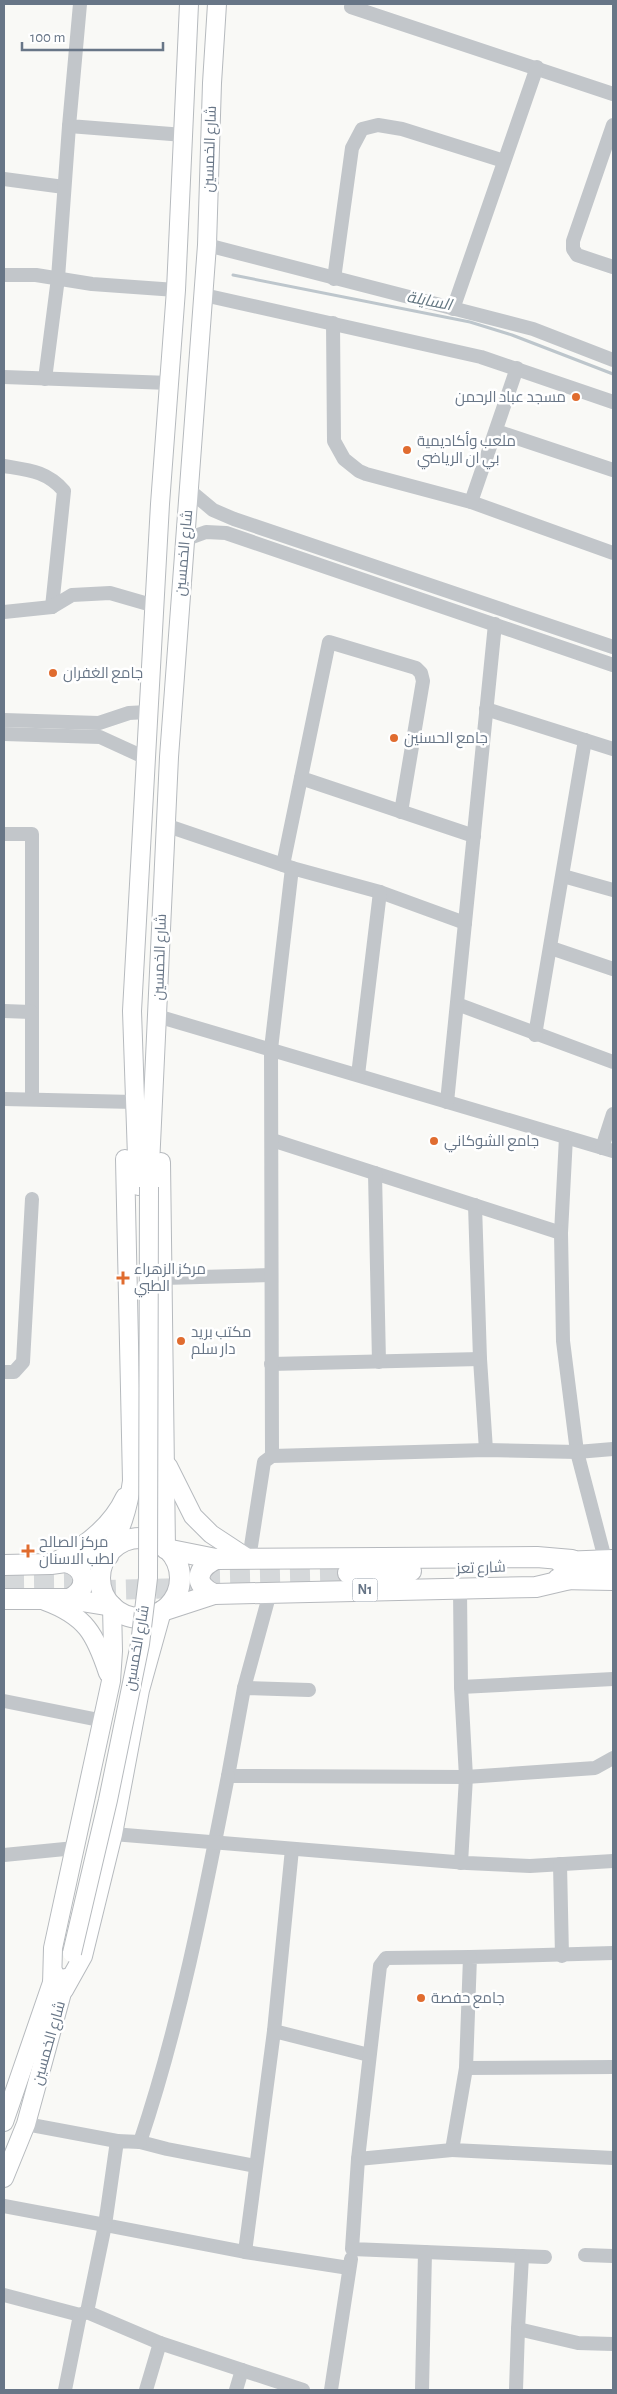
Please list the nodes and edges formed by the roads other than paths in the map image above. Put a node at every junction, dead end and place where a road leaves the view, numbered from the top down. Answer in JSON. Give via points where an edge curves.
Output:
{"nodes":[{"id":1,"x":80,"y":4,"type":"edge"},
{"id":2,"x":189,"y":4,"type":"edge"},
{"id":3,"x":217,"y":4,"type":"edge"},
{"id":4,"x":351,"y":7,"type":"dead end"},
{"id":5,"x":537,"y":67,"type":"junction"},
{"id":6,"x":186,"y":83,"type":"junction"},
{"id":7,"x":212,"y":83,"type":"junction"},
{"id":8,"x":613,"y":94,"type":"edge"},
{"id":9,"x":69,"y":126,"type":"junction"},
{"id":10,"x":613,"y":126,"type":"edge"},
{"id":11,"x":184,"y":134,"type":"junction"},
{"id":12,"x":504,"y":162,"type":"junction"},
{"id":13,"x":4,"y":179,"type":"edge"},
{"id":14,"x":64,"y":186,"type":"junction"},
{"id":15,"x":207,"y":245,"type":"junction"},
{"id":16,"x":613,"y":267,"type":"edge"},
{"id":17,"x":4,"y":275,"type":"edge"},
{"id":18,"x":334,"y":279,"type":"junction"},
{"id":19,"x":57,"y":283,"type":"junction"},
{"id":20,"x":4,"y":284,"type":"edge"},
{"id":21,"x":176,"y":294,"type":"junction"},
{"id":22,"x":204,"y":295,"type":"junction"},
{"id":23,"x":453,"y":309,"type":"junction"},
{"id":24,"x":333,"y":323,"type":"junction"},
{"id":25,"x":613,"y":360,"type":"edge"},
{"id":26,"x":517,"y":368,"type":"junction"},
{"id":27,"x":4,"y":377,"type":"edge"},
{"id":28,"x":45,"y":379,"type":"junction"},
{"id":29,"x":170,"y":384,"type":"junction"},
{"id":30,"x":613,"y":402,"type":"edge"},
{"id":31,"x":496,"y":431,"type":"junction"},
{"id":32,"x":4,"y":466,"type":"edge"},
{"id":33,"x":613,"y":470,"type":"edge"},
{"id":34,"x":189,"y":490,"type":"junction"},
{"id":35,"x":471,"y":502,"type":"junction"},
{"id":36,"x":184,"y":540,"type":"junction"},
{"id":37,"x":613,"y":553,"type":"edge"},
{"id":38,"x":406,"y":577,"type":"junction"},
{"id":39,"x":400,"y":592,"type":"junction"},
{"id":40,"x":155,"y":606,"type":"junction"},
{"id":41,"x":52,"y":607,"type":"junction"},
{"id":42,"x":4,"y":612,"type":"edge"},
{"id":43,"x":494,"y":624,"type":"junction"},
{"id":44,"x":613,"y":647,"type":"edge"},
{"id":45,"x":613,"y":665,"type":"edge"},
{"id":46,"x":486,"y":709,"type":"junction"},
{"id":47,"x":147,"y":712,"type":"junction"},
{"id":48,"x":4,"y":720,"type":"edge"},
{"id":49,"x":4,"y":734,"type":"edge"},
{"id":50,"x":585,"y":740,"type":"junction"},
{"id":51,"x":613,"y":749,"type":"edge"},
{"id":52,"x":168,"y":757,"type":"junction"},
{"id":53,"x":146,"y":758,"type":"junction"},
{"id":54,"x":301,"y":778,"type":"junction"},
{"id":55,"x":401,"y":812,"type":"junction"},
{"id":56,"x":165,"y":825,"type":"junction"},
{"id":57,"x":4,"y":834,"type":"edge"},
{"id":58,"x":474,"y":836,"type":"junction"},
{"id":59,"x":288,"y":866,"type":"junction"},
{"id":60,"x":563,"y":876,"type":"junction"},
{"id":61,"x":613,"y":890,"type":"edge"},
{"id":62,"x":380,"y":892,"type":"junction"},
{"id":63,"x":465,"y":923,"type":"junction"},
{"id":64,"x":551,"y":948,"type":"junction"},
{"id":65,"x":613,"y":969,"type":"edge"},
{"id":66,"x":457,"y":1004,"type":"junction"},
{"id":67,"x":4,"y":1011,"type":"edge"},
{"id":68,"x":31,"y":1012,"type":"junction"},
{"id":69,"x":157,"y":1016,"type":"junction"},
{"id":70,"x":535,"y":1035,"type":"junction"},
{"id":71,"x":271,"y":1049,"type":"junction"},
{"id":72,"x":613,"y":1062,"type":"edge"},
{"id":73,"x":358,"y":1075,"type":"junction"},
{"id":74,"x":4,"y":1099,"type":"edge"},
{"id":75,"x":32,"y":1099,"type":"junction"},
{"id":76,"x":134,"y":1102,"type":"junction"},
{"id":77,"x":153,"y":1102,"type":"junction"},
{"id":78,"x":447,"y":1102,"type":"junction"},
{"id":79,"x":613,"y":1114,"type":"edge"},
{"id":80,"x":566,"y":1137,"type":"junction"},
{"id":81,"x":272,"y":1140,"type":"junction"},
{"id":82,"x":608,"y":1150,"type":"edge"},
{"id":83,"x":375,"y":1173,"type":"junction"},
{"id":84,"x":144,"y":1186,"type":"junction"},
{"id":85,"x":32,"y":1199,"type":"dead end"},
{"id":86,"x":474,"y":1205,"type":"junction"},
{"id":87,"x":561,"y":1233,"type":"junction"},
{"id":88,"x":271,"y":1275,"type":"junction"},
{"id":89,"x":163,"y":1278,"type":"junction"},
{"id":90,"x":480,"y":1360,"type":"junction"},
{"id":91,"x":379,"y":1362,"type":"junction"},
{"id":92,"x":271,"y":1364,"type":"junction"},
{"id":93,"x":4,"y":1372,"type":"edge"},
{"id":94,"x":613,"y":1449,"type":"edge"},
{"id":95,"x":486,"y":1450,"type":"junction"},
{"id":96,"x":577,"y":1452,"type":"junction"},
{"id":97,"x":272,"y":1456,"type":"junction"},
{"id":98,"x":166,"y":1461,"type":"junction"},
{"id":99,"x":166,"y":1479,"type":"junction"},
{"id":100,"x":132,"y":1480,"type":"junction"},
{"id":101,"x":166,"y":1549,"type":"junction"},
{"id":102,"x":108,"y":1556,"type":"junction"},
{"id":103,"x":216,"y":1559,"type":"junction"},
{"id":104,"x":249,"y":1559,"type":"junction"},
{"id":105,"x":609,"y":1559,"type":"edge"},
{"id":106,"x":58,"y":1563,"type":"junction"},
{"id":107,"x":4,"y":1565,"type":"edge"},
{"id":108,"x":571,"y":1570,"type":"junction"},
{"id":109,"x":349,"y":1578,"type":"tunnel mouth"},
{"id":110,"x":613,"y":1580,"type":"edge"},
{"id":111,"x":460,"y":1590,"type":"junction"},
{"id":112,"x":267,"y":1593,"type":"junction"},
{"id":113,"x":214,"y":1594,"type":"junction"},
{"id":114,"x":40,"y":1599,"type":"junction"},
{"id":115,"x":68,"y":1599,"type":"junction"},
{"id":116,"x":4,"y":1600,"type":"edge"},
{"id":117,"x":112,"y":1606,"type":"junction"},
{"id":118,"x":162,"y":1610,"type":"junction"},
{"id":119,"x":613,"y":1679,"type":"edge"},
{"id":120,"x":111,"y":1681,"type":"junction"},
{"id":121,"x":461,"y":1687,"type":"junction"},
{"id":122,"x":244,"y":1688,"type":"junction"},
{"id":123,"x":140,"y":1690,"type":"junction"},
{"id":124,"x":309,"y":1690,"type":"dead end"},
{"id":125,"x":4,"y":1701,"type":"edge"},
{"id":126,"x":104,"y":1721,"type":"junction"},
{"id":127,"x":613,"y":1758,"type":"edge"},
{"id":128,"x":228,"y":1776,"type":"junction"},
{"id":129,"x":466,"y":1777,"type":"junction"},
{"id":130,"x":113,"y":1834,"type":"junction"},
{"id":131,"x":215,"y":1842,"type":"junction"},
{"id":132,"x":75,"y":1848,"type":"junction"},
{"id":133,"x":292,"y":1849,"type":"junction"},
{"id":134,"x":4,"y":1856,"type":"edge"},
{"id":135,"x":613,"y":1861,"type":"edge"},
{"id":136,"x":461,"y":1863,"type":"junction"},
{"id":137,"x":560,"y":1864,"type":"junction"},
{"id":138,"x":613,"y":1953,"type":"edge"},
{"id":139,"x":562,"y":1956,"type":"junction"},
{"id":140,"x":470,"y":1957,"type":"junction"},
{"id":141,"x":58,"y":1987,"type":"junction"},
{"id":142,"x":274,"y":2031,"type":"junction"},
{"id":143,"x":369,"y":2055,"type":"junction"},
{"id":144,"x":613,"y":2067,"type":"edge"},
{"id":145,"x":466,"y":2068,"type":"junction"},
{"id":146,"x":4,"y":2121,"type":"edge"},
{"id":147,"x":26,"y":2124,"type":"junction"},
{"id":148,"x":117,"y":2141,"type":"junction"},
{"id":149,"x":140,"y":2142,"type":"junction"},
{"id":150,"x":452,"y":2150,"type":"junction"},
{"id":151,"x":613,"y":2158,"type":"edge"},
{"id":152,"x":358,"y":2159,"type":"junction"},
{"id":153,"x":255,"y":2166,"type":"junction"},
{"id":154,"x":4,"y":2178,"type":"edge"},
{"id":155,"x":4,"y":2206,"type":"edge"},
{"id":156,"x":105,"y":2225,"type":"junction"},
{"id":157,"x":352,"y":2249,"type":"junction"},
{"id":158,"x":245,"y":2252,"type":"junction"},
{"id":159,"x":425,"y":2252,"type":"junction"},
{"id":160,"x":586,"y":2255,"type":"dead end"},
{"id":161,"x":522,"y":2256,"type":"junction"},
{"id":162,"x":613,"y":2256,"type":"edge"},
{"id":163,"x":545,"y":2257,"type":"dead end"},
{"id":164,"x":350,"y":2268,"type":"junction"},
{"id":165,"x":4,"y":2295,"type":"edge"},
{"id":166,"x":84,"y":2313,"type":"junction"},
{"id":167,"x":518,"y":2329,"type":"junction"},
{"id":168,"x":160,"y":2343,"type":"junction"},
{"id":169,"x":613,"y":2344,"type":"edge"},
{"id":170,"x":242,"y":2370,"type":"junction"},
{"id":171,"x":65,"y":2390,"type":"edge"},
{"id":172,"x":146,"y":2390,"type":"edge"},
{"id":173,"x":236,"y":2390,"type":"edge"},
{"id":174,"x":303,"y":2390,"type":"edge"},
{"id":175,"x":331,"y":2390,"type":"edge"},
{"id":176,"x":422,"y":2390,"type":"edge"},
{"id":177,"x":516,"y":2390,"type":"edge"}],
"edges":[{"from":1,"to":9,"type":"street"},
{"from":2,"to":6,"type":"main road","name":"شارع الخمسين"},
{"from":3,"to":7,"type":"main road","name":"شارع الخمسين"},
{"from":4,"to":5,"type":"street"},
{"from":5,"to":8,"type":"street"},
{"from":5,"to":12,"type":"street"},
{"from":6,"to":7,"type":"main road"},
{"from":6,"to":11,"type":"main road","name":"شارع الخمسين"},
{"from":7,"to":15,"type":"main road","name":"شارع الخمسين"},
{"from":9,"to":11,"type":"street"},
{"from":9,"to":14,"type":"street"},
{"from":10,"to":16,"type":"street","via":[[573,241],[577,255]]},
{"from":11,"to":21,"type":"main road","name":"شارع الخمسين"},
{"from":12,"to":18,"type":"street","via":[[402,129],[378,125],[362,129],[352,148]]},
{"from":12,"to":23,"type":"street"},
{"from":13,"to":14,"type":"street"},
{"from":14,"to":19,"type":"street"},
{"from":15,"to":18,"type":"street"},
{"from":15,"to":22,"type":"main road","name":"شارع الخمسين"},
{"from":17,"to":19,"type":"street","via":[[36,275]]},
{"from":18,"to":23,"type":"street"},
{"from":19,"to":20,"type":"street"},
{"from":19,"to":21,"type":"street"},
{"from":19,"to":28,"type":"street"},
{"from":21,"to":29,"type":"main road","name":"شارع الخمسين"},
{"from":22,"to":24,"type":"street"},
{"from":22,"to":34,"type":"main road","name":"شارع الخمسين"},
{"from":23,"to":25,"type":"street","via":[[533,329]]},
{"from":24,"to":26,"type":"street"},
{"from":24,"to":35,"type":"street","via":[[334,441],[344,459],[359,471]]},
{"from":26,"to":30,"type":"street"},
{"from":26,"to":31,"type":"street"},
{"from":27,"to":28,"type":"street"},
{"from":28,"to":29,"type":"street"},
{"from":29,"to":40,"type":"main road","name":"شارع الخمسين"},
{"from":31,"to":33,"type":"street"},
{"from":31,"to":35,"type":"street"},
{"from":32,"to":41,"type":"street","via":[[31,470],[54,479],[64,491]]},
{"from":34,"to":36,"type":"main road","name":"شارع الخمسين"},
{"from":34,"to":38,"type":"street","via":[[214,510],[234,519]]},
{"from":35,"to":37,"type":"street"},
{"from":36,"to":39,"type":"street","via":[[206,532],[226,532]]},
{"from":36,"to":52,"type":"main road","name":"شارع الخمسين"},
{"from":38,"to":39,"type":"street"},
{"from":38,"to":44,"type":"street"},
{"from":39,"to":43,"type":"street"},
{"from":40,"to":41,"type":"street","via":[[110,593],[72,595]]},
{"from":40,"to":47,"type":"main road","name":"شارع الخمسين"},
{"from":41,"to":42,"type":"street"},
{"from":43,"to":45,"type":"street"},
{"from":43,"to":46,"type":"street"},
{"from":46,"to":50,"type":"street"},
{"from":46,"to":58,"type":"street"},
{"from":47,"to":48,"type":"street","via":[[99,723]]},
{"from":47,"to":53,"type":"main road","name":"شارع الخمسين"},
{"from":49,"to":53,"type":"street","via":[[100,737]]},
{"from":50,"to":51,"type":"street"},
{"from":50,"to":60,"type":"street"},
{"from":52,"to":53,"type":"main road"},
{"from":52,"to":56,"type":"main road","name":"شارع الخمسين"},
{"from":53,"to":76,"type":"main road","name":"شارع الخمسين","via":[[132,1011]]},
{"from":54,"to":55,"type":"street"},
{"from":54,"to":55,"type":"street","via":[[329,642],[416,668],[423,681]]},
{"from":54,"to":59,"type":"street"},
{"from":55,"to":58,"type":"street"},
{"from":56,"to":59,"type":"street"},
{"from":56,"to":69,"type":"main road","name":"شارع الخمسين"},
{"from":57,"to":68,"type":"street","via":[[32,834]]},
{"from":58,"to":63,"type":"street"},
{"from":59,"to":62,"type":"street"},
{"from":59,"to":71,"type":"street"},
{"from":60,"to":61,"type":"street"},
{"from":60,"to":64,"type":"street"},
{"from":62,"to":63,"type":"street"},
{"from":62,"to":73,"type":"street"},
{"from":63,"to":66,"type":"street"},
{"from":64,"to":65,"type":"street"},
{"from":64,"to":70,"type":"street"},
{"from":66,"to":70,"type":"street"},
{"from":66,"to":78,"type":"street"},
{"from":67,"to":68,"type":"street"},
{"from":68,"to":75,"type":"street"},
{"from":69,"to":71,"type":"street"},
{"from":69,"to":77,"type":"main road","name":"شارع الخمسين"},
{"from":70,"to":72,"type":"street"},
{"from":71,"to":73,"type":"street"},
{"from":71,"to":81,"type":"street"},
{"from":73,"to":78,"type":"street"},
{"from":74,"to":75,"type":"street"},
{"from":75,"to":76,"type":"street"},
{"from":76,"to":84,"type":"main road","name":"شارع الخمسين"},
{"from":76,"to":100,"type":"main road","name":"شارع الخمسين","via":[[125,1145]]},
{"from":77,"to":84,"type":"main road","name":"شارع الخمسين"},
{"from":77,"to":89,"type":"main road","name":"شارع الخمسين","via":[[160,1145]]},
{"from":78,"to":80,"type":"street"},
{"from":79,"to":82,"type":"street"},
{"from":80,"to":82,"type":"street"},
{"from":80,"to":87,"type":"street"},
{"from":81,"to":83,"type":"street"},
{"from":81,"to":88,"type":"street"},
{"from":83,"to":86,"type":"street"},
{"from":83,"to":91,"type":"street"},
{"from":84,"to":141,"type":"main road","name":"شارع الخمسين","bridge":true,"via":[[148,1578],[140,1644],[108,1800]]},
{"from":85,"to":93,"type":"street","via":[[23,1362],[14,1372]]},
{"from":86,"to":87,"type":"street"},
{"from":86,"to":90,"type":"street"},
{"from":87,"to":96,"type":"street","via":[[563,1341]]},
{"from":88,"to":89,"type":"street"},
{"from":88,"to":92,"type":"street"},
{"from":89,"to":98,"type":"main road","name":"شارع الخمسين"},
{"from":90,"to":91,"type":"street"},
{"from":90,"to":95,"type":"street"},
{"from":91,"to":92,"type":"street"},
{"from":92,"to":97,"type":"street"},
{"from":94,"to":96,"type":"street"},
{"from":95,"to":96,"type":"street"},
{"from":95,"to":97,"type":"street"},
{"from":96,"to":105,"type":"street"},
{"from":97,"to":104,"type":"street","via":[[264,1462]]},
{"from":98,"to":99,"type":"main road","name":"شارع الخمسين"},
{"from":98,"to":104,"type":"main road","via":[[193,1516],[211,1534]]},
{"from":99,"to":100,"type":"main road","via":[[149,1489],[139,1487]]},
{"from":99,"to":101,"type":"main road","name":"شارع الخمسين"},
{"from":100,"to":102,"type":"main road","name":"شارع الخمسين","via":[[124,1521]]},
{"from":100,"to":106,"type":"main road","via":[[122,1504],[95,1537]]},
{"from":101,"to":102,"type":"highway","via":[[149,1540],[135,1539],[121,1544]]},
{"from":101,"to":103,"type":"highway","number":"N1"},
{"from":101,"to":118,"type":"highway","via":[[176,1562],[179,1584],[174,1598]]},
{"from":102,"to":106,"type":"highway"},
{"from":102,"to":117,"type":"highway","via":[[102,1566],[100,1580]]},
{"from":103,"to":104,"type":"highway","number":"N1"},
{"from":103,"to":113,"type":"highway","via":[[205,1564],[200,1573],[200,1582],[205,1590]]},
{"from":104,"to":108,"type":"highway","number":"N1","via":[[537,1557]]},
{"from":105,"to":108,"type":"highway","name":"شارع تعز","number":"N1"},
{"from":106,"to":107,"type":"highway"},
{"from":106,"to":115,"type":"highway","via":[[74,1564],[84,1579],[77,1596]]},
{"from":108,"to":109,"type":"highway","name":"شارع تعز","number":"N1","via":[[537,1566]]},
{"from":108,"to":110,"type":"highway","name":"شارع تعز","number":"N1"},
{"from":108,"to":111,"type":"highway","number":"N1","via":[[536,1587]]},
{"from":111,"to":112,"type":"highway","number":"N1"},
{"from":111,"to":121,"type":"street"},
{"from":112,"to":113,"type":"highway","number":"N1"},
{"from":112,"to":122,"type":"street","via":[[268,1600]]},
{"from":113,"to":118,"type":"highway","number":"N1"},
{"from":114,"to":115,"type":"highway"},
{"from":114,"to":116,"type":"highway"},
{"from":114,"to":120,"type":"main road","via":[[65,1608],[86,1624],[98,1642]]},
{"from":115,"to":117,"type":"highway"},
{"from":117,"to":118,"type":"highway","via":[[124,1615],[138,1618],[152,1616]]},
{"from":117,"to":120,"type":"main road"},
{"from":118,"to":123,"type":"main road"},
{"from":119,"to":121,"type":"street"},
{"from":120,"to":123,"type":"main road","via":[[130,1681]]},
{"from":120,"to":126,"type":"main road"},
{"from":121,"to":129,"type":"street"},
{"from":122,"to":124,"type":"street"},
{"from":122,"to":128,"type":"street"},
{"from":123,"to":130,"type":"main road"},
{"from":125,"to":126,"type":"street"},
{"from":126,"to":132,"type":"main road"},
{"from":127,"to":129,"type":"street","via":[[596,1768]]},
{"from":128,"to":129,"type":"street"},
{"from":128,"to":131,"type":"street"},
{"from":129,"to":136,"type":"street"},
{"from":130,"to":131,"type":"street"},
{"from":130,"to":141,"type":"main road","via":[[83,1956]]},
{"from":131,"to":133,"type":"street"},
{"from":131,"to":149,"type":"street","via":[[197,1935],[154,2101]]},
{"from":132,"to":134,"type":"street"},
{"from":132,"to":141,"type":"main road","via":[[53,1948]]},
{"from":133,"to":136,"type":"street"},
{"from":133,"to":142,"type":"street"},
{"from":135,"to":137,"type":"street"},
{"from":136,"to":137,"type":"street"},
{"from":137,"to":139,"type":"street"},
{"from":138,"to":139,"type":"street"},
{"from":139,"to":140,"type":"street"},
{"from":140,"to":143,"type":"street","via":[[386,1958],[380,1966]]},
{"from":140,"to":145,"type":"street"},
{"from":141,"to":146,"type":"main road","name":"شارع الخمسين"},
{"from":141,"to":147,"type":"main road","name":"شارع الخمسين"},
{"from":142,"to":143,"type":"street"},
{"from":142,"to":153,"type":"street"},
{"from":143,"to":152,"type":"street"},
{"from":144,"to":145,"type":"street"},
{"from":145,"to":150,"type":"street"},
{"from":147,"to":148,"type":"street"},
{"from":147,"to":154,"type":"main road","name":"شارع الخمسين"},
{"from":148,"to":149,"type":"street"},
{"from":148,"to":156,"type":"street"},
{"from":149,"to":153,"type":"street"},
{"from":150,"to":151,"type":"street"},
{"from":150,"to":152,"type":"street"},
{"from":152,"to":157,"type":"street"},
{"from":153,"to":158,"type":"street"},
{"from":155,"to":156,"type":"street"},
{"from":156,"to":158,"type":"street"},
{"from":156,"to":166,"type":"street"},
{"from":157,"to":159,"type":"street"},
{"from":157,"to":164,"type":"street"},
{"from":158,"to":164,"type":"street"},
{"from":159,"to":161,"type":"street"},
{"from":159,"to":176,"type":"street"},
{"from":160,"to":162,"type":"street"},
{"from":161,"to":163,"type":"street"},
{"from":161,"to":167,"type":"street"},
{"from":164,"to":175,"type":"street"},
{"from":165,"to":166,"type":"street"},
{"from":166,"to":168,"type":"street"},
{"from":166,"to":171,"type":"street"},
{"from":167,"to":169,"type":"street","via":[[578,2343]]},
{"from":167,"to":177,"type":"street"},
{"from":168,"to":170,"type":"street"},
{"from":168,"to":172,"type":"street"},
{"from":170,"to":173,"type":"street"},
{"from":170,"to":174,"type":"street"}]}
